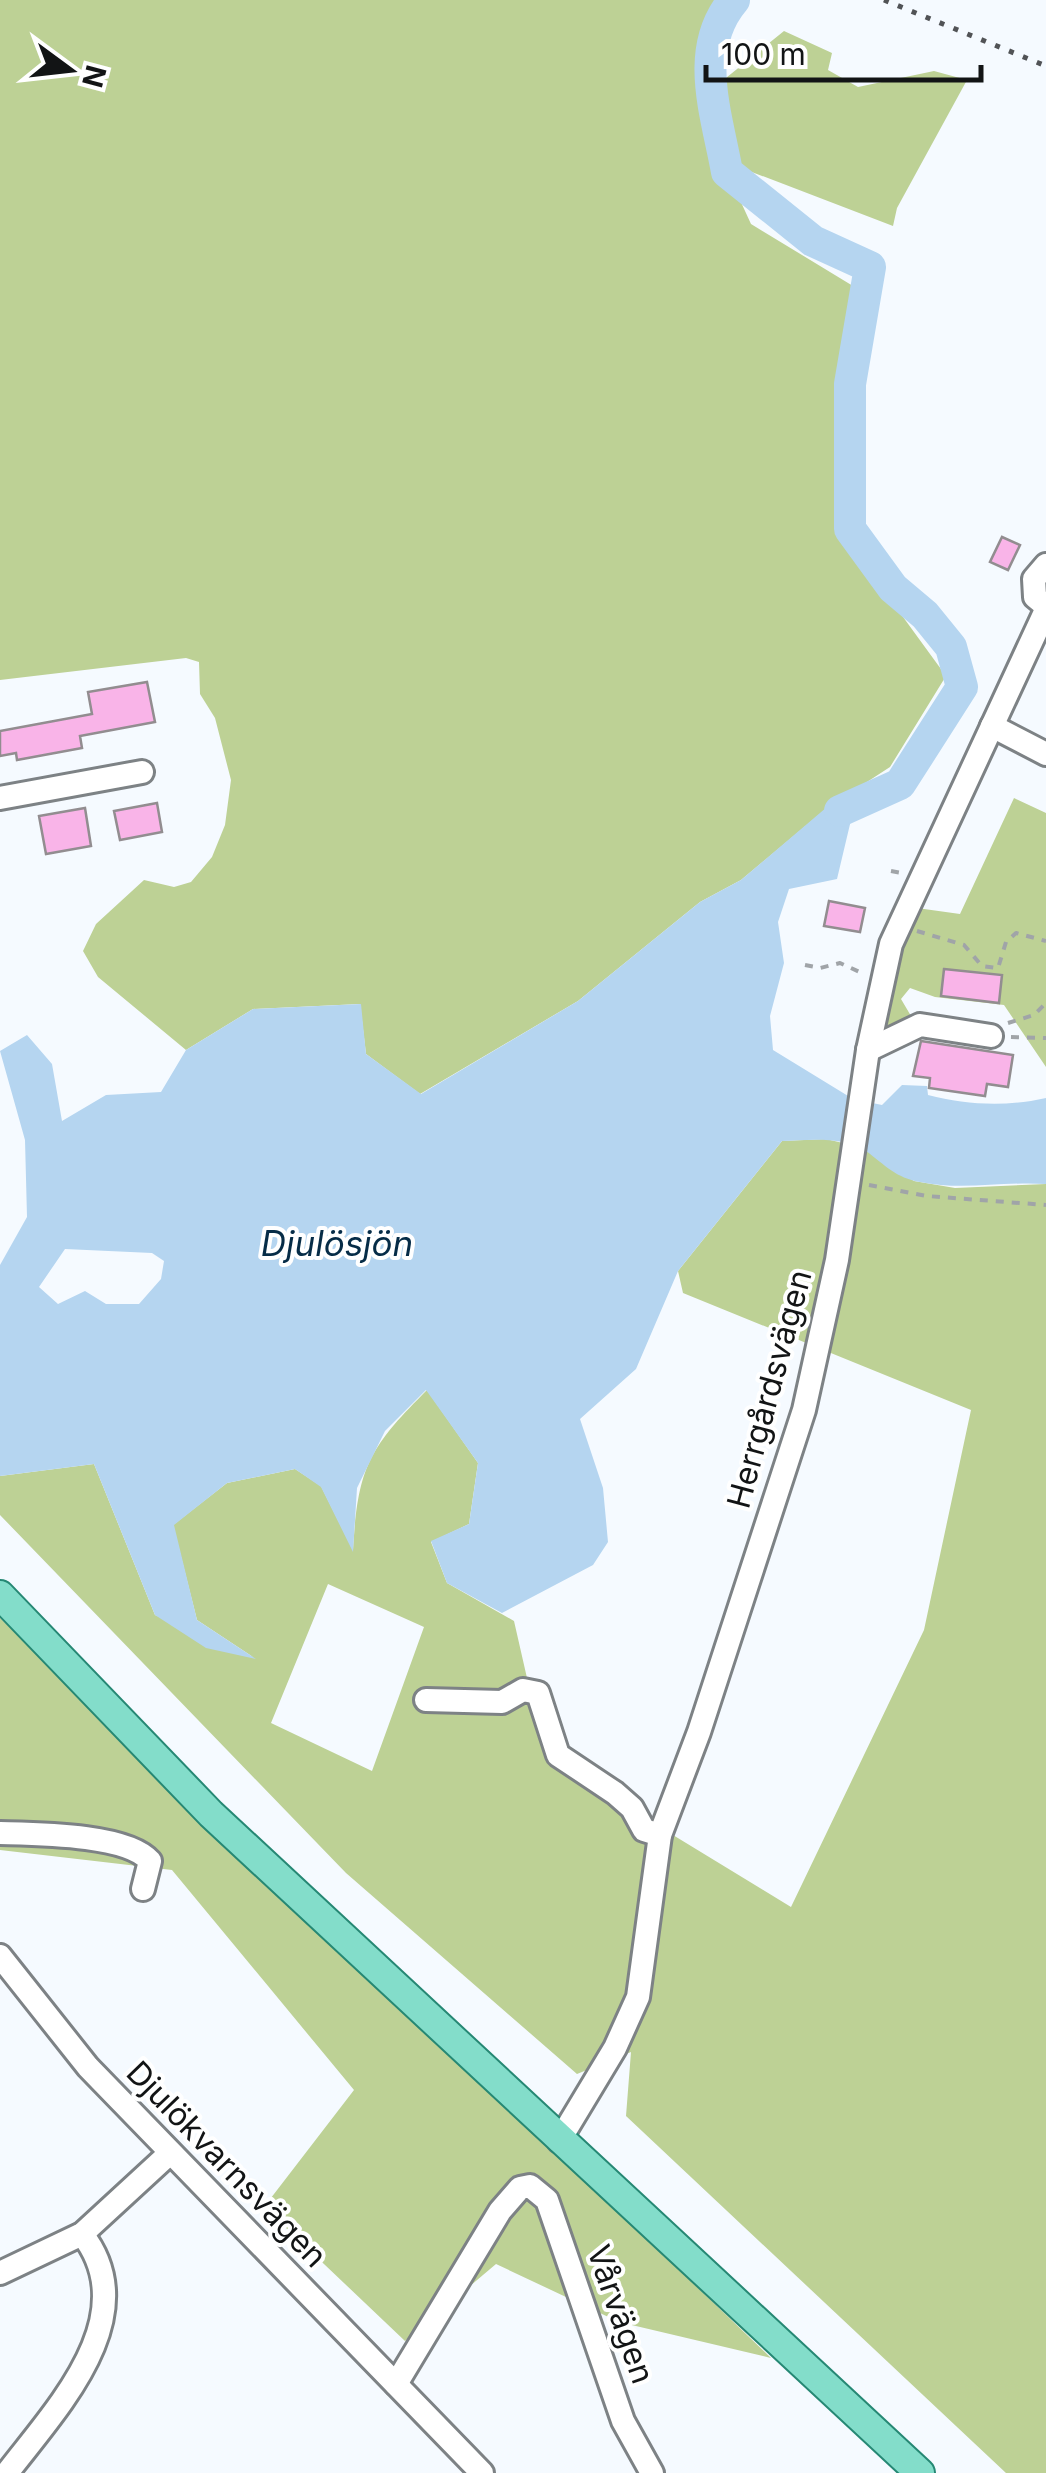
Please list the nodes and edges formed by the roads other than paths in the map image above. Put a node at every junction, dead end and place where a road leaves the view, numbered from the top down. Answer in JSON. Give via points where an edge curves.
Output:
{"nodes":[{"id":1,"x":1046,"y":565,"type":"edge"},
{"id":2,"x":1046,"y":608,"type":"edge"},
{"id":3,"x":992,"y":726,"type":"junction"},
{"id":4,"x":1046,"y":754,"type":"edge"},
{"id":5,"x":142,"y":772,"type":"dead end"},
{"id":6,"x":0,"y":798,"type":"edge"},
{"id":7,"x":990,"y":1036,"type":"dead end"},
{"id":8,"x":868,"y":1050,"type":"junction"},
{"id":9,"x":0,"y":1595,"type":"edge"},
{"id":10,"x":426,"y":1700,"type":"dead end"},
{"id":11,"x":0,"y":1832,"type":"edge"},
{"id":12,"x":660,"y":1835,"type":"junction"},
{"id":13,"x":142,"y":1889,"type":"dead end"},
{"id":14,"x":0,"y":1956,"type":"edge"},
{"id":15,"x":20,"y":1982,"type":"junction"},
{"id":16,"x":0,"y":1997,"type":"edge"},
{"id":17,"x":560,"y":2140,"type":"junction"},
{"id":18,"x":170,"y":2153,"type":"junction"},
{"id":19,"x":82,"y":2234,"type":"junction"},
{"id":20,"x":0,"y":2274,"type":"edge"},
{"id":21,"x":396,"y":2384,"type":"junction"},
{"id":22,"x":7,"y":2473,"type":"edge"},
{"id":23,"x":482,"y":2473,"type":"edge"},
{"id":24,"x":652,"y":2473,"type":"edge"},
{"id":25,"x":920,"y":2473,"type":"edge"}],
"edges":[{"from":1,"to":2,"type":"street","via":[[1034,579],[1035,597]]},
{"from":2,"to":3,"type":"street","name":"Herrgårdsvägen"},
{"from":3,"to":4,"type":"street"},
{"from":3,"to":8,"type":"street","name":"Herrgårdsvägen","via":[[898,929]]},
{"from":5,"to":6,"type":"street"},
{"from":7,"to":8,"type":"street","via":[[920,1024]]},
{"from":8,"to":12,"type":"street","name":"Herrgårdsvägen","via":[[826,1318],[804,1410]]},
{"from":9,"to":17,"type":"main road","via":[[212,1814]]},
{"from":10,"to":12,"type":"street","via":[[502,1702],[523,1690],[538,1693],[558,1756],[632,1808],[644,1830]]},
{"from":11,"to":13,"type":"street","via":[[142,1850],[150,1861]]},
{"from":12,"to":17,"type":"street","name":"Herrgårdsvägen","via":[[638,1998]]},
{"from":14,"to":15,"type":"street","name":"Djulökvarnsvägen"},
{"from":15,"to":16,"type":"street"},
{"from":15,"to":18,"type":"street","name":"Djulökvarnsvägen"},
{"from":17,"to":25,"type":"main road"},
{"from":18,"to":19,"type":"street"},
{"from":18,"to":21,"type":"street","name":"Djulökvarnsvägen"},
{"from":19,"to":20,"type":"street"},
{"from":19,"to":22,"type":"street","via":[[92,2246],[105,2303],[102,2330]]},
{"from":21,"to":23,"type":"street","name":"Djulökvarnsvägen"},
{"from":21,"to":24,"type":"street","name":"Vårvägen","via":[[500,2211],[523,2187],[541,2190],[623,2421]]}]}
